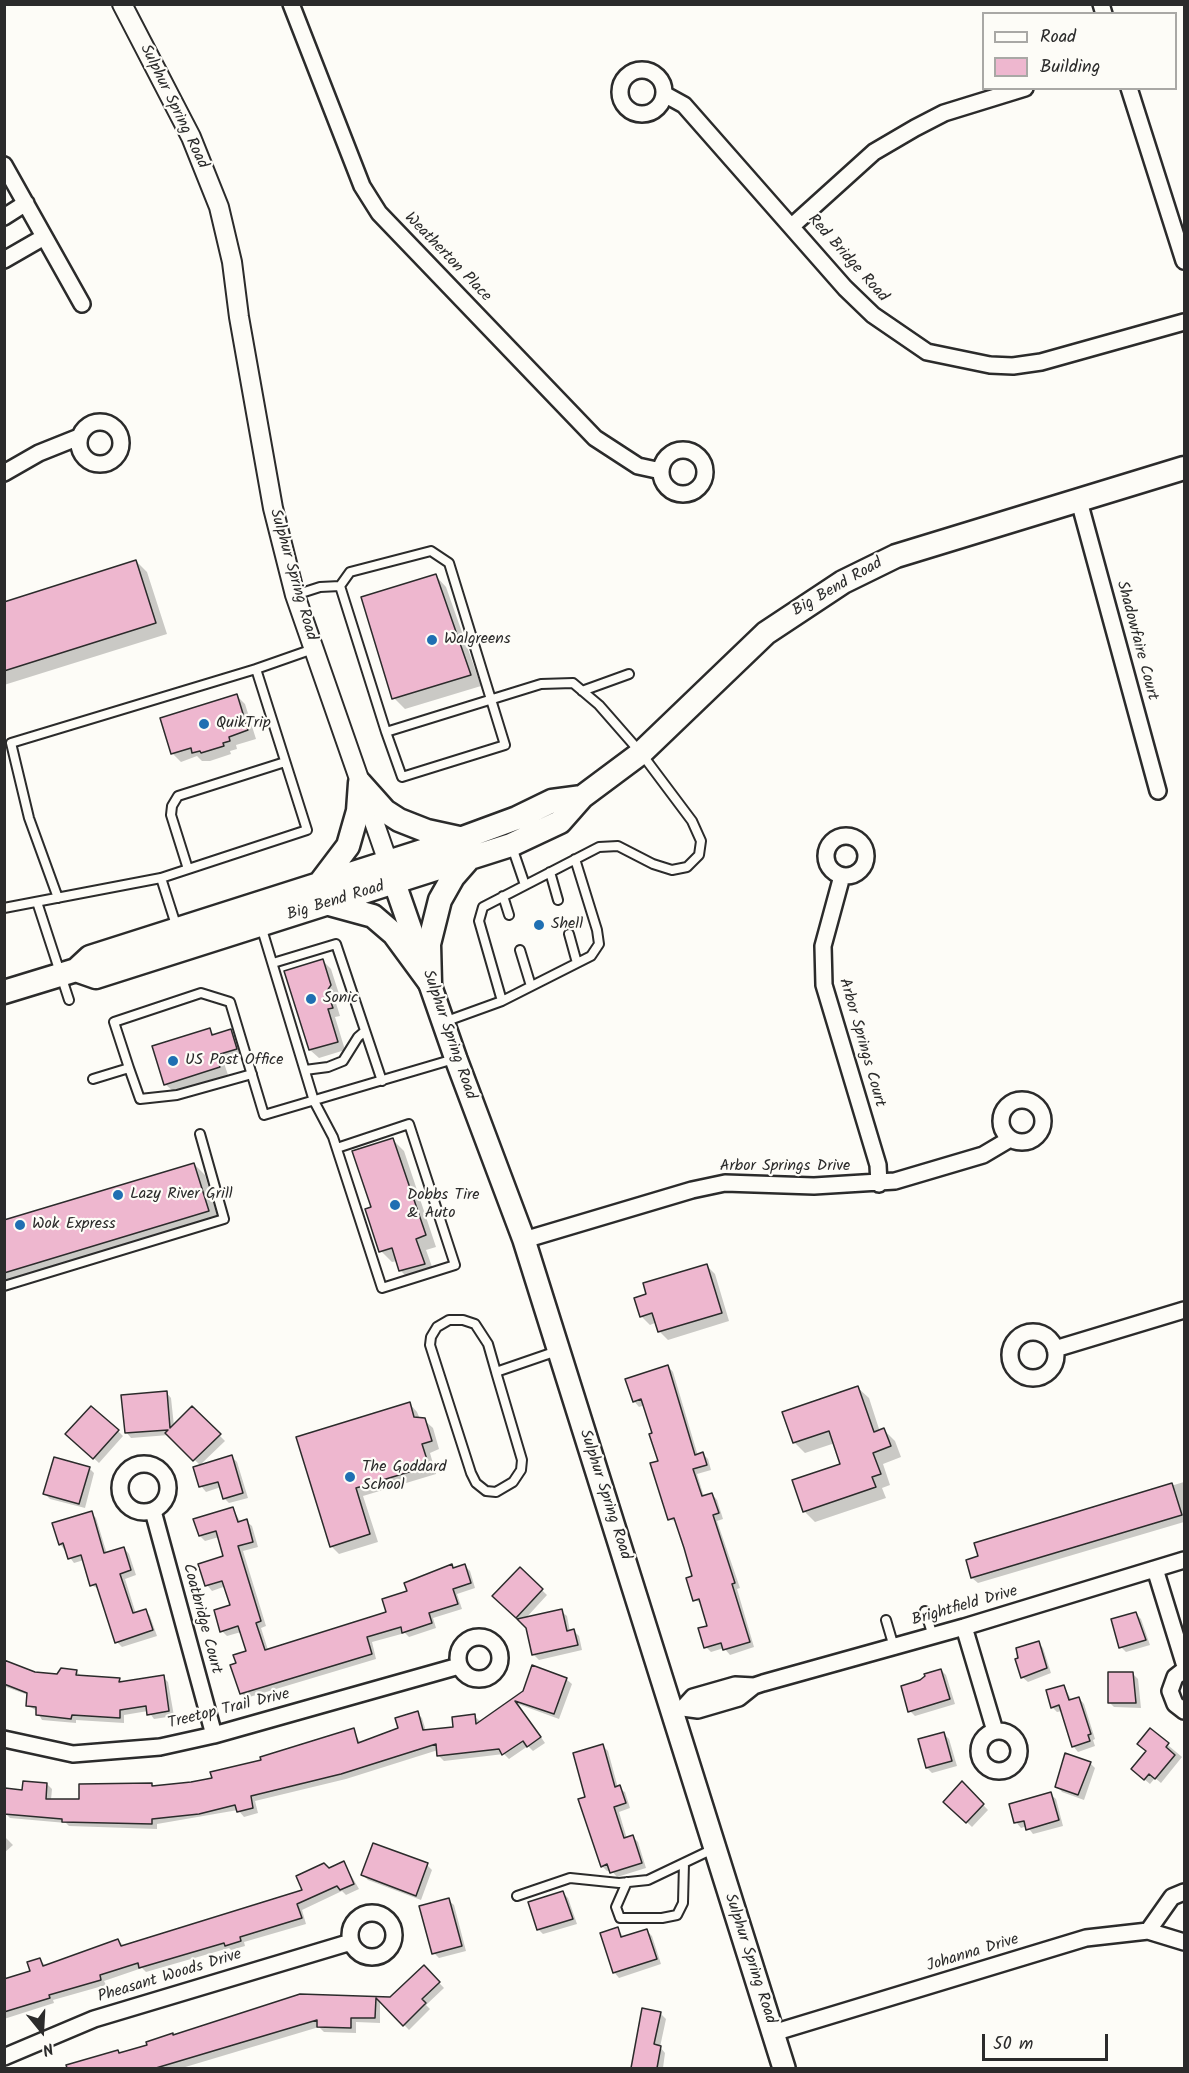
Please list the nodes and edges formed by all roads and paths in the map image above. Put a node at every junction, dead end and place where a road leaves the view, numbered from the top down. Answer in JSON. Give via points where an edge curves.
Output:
{"nodes":[{"id":1,"x":122,"y":4,"type":"edge"},
{"id":2,"x":291,"y":4,"type":"edge"},
{"id":3,"x":1019,"y":90,"type":"edge"},
{"id":4,"x":1130,"y":90,"type":"edge"},
{"id":5,"x":664,"y":94,"type":"dead end"},
{"id":6,"x":4,"y":165,"type":"edge"},
{"id":7,"x":26,"y":203,"type":"junction"},
{"id":8,"x":4,"y":217,"type":"edge"},
{"id":9,"x":792,"y":226,"type":"junction"},
{"id":10,"x":44,"y":237,"type":"junction"},
{"id":11,"x":4,"y":260,"type":"edge"},
{"id":12,"x":1185,"y":261,"type":"edge"},
{"id":13,"x":82,"y":304,"type":"dead end"},
{"id":14,"x":1185,"y":322,"type":"edge"},
{"id":15,"x":79,"y":437,"type":"dead end"},
{"id":16,"x":1185,"y":468,"type":"edge"},
{"id":17,"x":661,"y":471,"type":"dead end"},
{"id":18,"x":4,"y":473,"type":"edge"},
{"id":19,"x":1078,"y":501,"type":"junction"},
{"id":20,"x":340,"y":586,"type":"junction"},
{"id":21,"x":296,"y":595,"type":"junction"},
{"id":22,"x":313,"y":649,"type":"junction"},
{"id":23,"x":256,"y":669,"type":"junction"},
{"id":24,"x":629,"y":674,"type":"dead end"},
{"id":25,"x":582,"y":691,"type":"junction"},
{"id":26,"x":490,"y":700,"type":"junction"},
{"id":27,"x":386,"y":732,"type":"junction"},
{"id":28,"x":640,"y":753,"type":"junction"},
{"id":29,"x":285,"y":762,"type":"junction"},
{"id":30,"x":360,"y":783,"type":"junction"},
{"id":31,"x":1158,"y":790,"type":"dead end"},
{"id":32,"x":582,"y":797,"type":"junction"},
{"id":33,"x":460,"y":839,"type":"junction"},
{"id":34,"x":512,"y":845,"type":"junction"},
{"id":35,"x":575,"y":859,"type":"junction"},
{"id":36,"x":467,"y":861,"type":"junction"},
{"id":37,"x":388,"y":862,"type":"junction"},
{"id":38,"x":188,"y":869,"type":"junction"},
{"id":39,"x":550,"y":872,"type":"junction"},
{"id":40,"x":842,"y":876,"type":"dead end"},
{"id":41,"x":161,"y":878,"type":"junction"},
{"id":42,"x":395,"y":884,"type":"junction"},
{"id":43,"x":525,"y":885,"type":"junction"},
{"id":44,"x":324,"y":894,"type":"junction"},
{"id":45,"x":503,"y":896,"type":"junction"},
{"id":46,"x":58,"y":898,"type":"junction"},
{"id":47,"x":558,"y":900,"type":"dead end"},
{"id":48,"x":37,"y":902,"type":"junction"},
{"id":49,"x":4,"y":908,"type":"edge"},
{"id":50,"x":509,"y":915,"type":"dead end"},
{"id":51,"x":261,"y":925,"type":"junction"},
{"id":52,"x":178,"y":928,"type":"junction"},
{"id":53,"x":569,"y":934,"type":"dead end"},
{"id":54,"x":520,"y":950,"type":"dead end"},
{"id":55,"x":273,"y":963,"type":"junction"},
{"id":56,"x":577,"y":963,"type":"junction"},
{"id":57,"x":69,"y":972,"type":"junction"},
{"id":58,"x":430,"y":983,"type":"junction"},
{"id":59,"x":531,"y":986,"type":"junction"},
{"id":60,"x":4,"y":992,"type":"edge"},
{"id":61,"x":69,"y":1000,"type":"dead end"},
{"id":62,"x":502,"y":1001,"type":"junction"},
{"id":63,"x":444,"y":1022,"type":"junction"},
{"id":64,"x":365,"y":1031,"type":"junction"},
{"id":65,"x":456,"y":1059,"type":"junction"},
{"id":66,"x":129,"y":1068,"type":"junction"},
{"id":67,"x":305,"y":1070,"type":"junction"},
{"id":68,"x":252,"y":1074,"type":"junction"},
{"id":69,"x":93,"y":1079,"type":"dead end"},
{"id":70,"x":382,"y":1081,"type":"junction"},
{"id":71,"x":314,"y":1101,"type":"junction"},
{"id":72,"x":200,"y":1134,"type":"dead end"},
{"id":73,"x":1010,"y":1139,"type":"dead end"},
{"id":74,"x":337,"y":1148,"type":"junction"},
{"id":75,"x":879,"y":1184,"type":"junction"},
{"id":76,"x":524,"y":1240,"type":"junction"},
{"id":77,"x":4,"y":1286,"type":"edge"},
{"id":78,"x":1185,"y":1310,"type":"edge"},
{"id":79,"x":1055,"y":1349,"type":"dead end"},
{"id":80,"x":558,"y":1350,"type":"junction"},
{"id":81,"x":496,"y":1372,"type":"junction"},
{"id":82,"x":153,"y":1511,"type":"dead end"},
{"id":83,"x":1185,"y":1560,"type":"edge"},
{"id":84,"x":1155,"y":1569,"type":"junction"},
{"id":85,"x":925,"y":1611,"type":"dead end"},
{"id":86,"x":886,"y":1620,"type":"dead end"},
{"id":87,"x":964,"y":1627,"type":"junction"},
{"id":88,"x":933,"y":1636,"type":"junction"},
{"id":89,"x":894,"y":1647,"type":"junction"},
{"id":90,"x":1185,"y":1663,"type":"edge"},
{"id":91,"x":459,"y":1666,"type":"dead end"},
{"id":92,"x":1185,"y":1670,"type":"edge"},
{"id":93,"x":678,"y":1709,"type":"junction"},
{"id":94,"x":1185,"y":1711,"type":"edge"},
{"id":95,"x":995,"y":1731,"type":"dead end"},
{"id":96,"x":213,"y":1735,"type":"junction"},
{"id":97,"x":4,"y":1739,"type":"edge"},
{"id":98,"x":714,"y":1848,"type":"junction"},
{"id":99,"x":684,"y":1863,"type":"junction"},
{"id":100,"x":627,"y":1882,"type":"junction"},
{"id":101,"x":1185,"y":1892,"type":"edge"},
{"id":102,"x":517,"y":1896,"type":"dead end"},
{"id":103,"x":1148,"y":1931,"type":"junction"},
{"id":104,"x":351,"y":1942,"type":"dead end"},
{"id":105,"x":1185,"y":1942,"type":"edge"},
{"id":106,"x":773,"y":2034,"type":"junction"},
{"id":107,"x":4,"y":2057,"type":"edge"},
{"id":108,"x":784,"y":2068,"type":"edge"}],
"edges":[{"from":1,"to":21,"type":"street","name":"Sulphur Spring Road","via":[[191,136],[219,207],[232,262],[273,508]]},
{"from":2,"to":17,"type":"street","name":"Weatherton Place","via":[[362,186],[378,213],[595,438],[638,466]]},
{"from":3,"to":9,"type":"street","via":[[944,113],[874,152]]},
{"from":4,"to":12,"type":"street"},
{"from":5,"to":9,"type":"street","name":"Red Bridge Road","via":[[684,105]]},
{"from":6,"to":7,"type":"street"},
{"from":7,"to":8,"type":"street"},
{"from":7,"to":10,"type":"street"},
{"from":9,"to":14,"type":"street","name":"Red Bridge Road","via":[[873,315],[927,352],[958,360],[990,365],[1041,362]]},
{"from":10,"to":11,"type":"street"},
{"from":10,"to":13,"type":"street"},
{"from":15,"to":18,"type":"street"},
{"from":16,"to":19,"type":"main road","name":"Big Bend Road"},
{"from":19,"to":28,"type":"main road","name":"Big Bend Road","via":[[896,556],[843,582],[766,633]]},
{"from":19,"to":31,"type":"street","name":"Shadowfaire Court"},
{"from":20,"to":21,"type":"lane","via":[[320,587]]},
{"from":20,"to":26,"type":"lane","via":[[350,572],[431,551],[449,562]]},
{"from":20,"to":27,"type":"lane"},
{"from":21,"to":22,"type":"street","name":"Sulphur Spring Road"},
{"from":22,"to":23,"type":"lane"},
{"from":22,"to":30,"type":"street","name":"Sulphur Spring Road"},
{"from":23,"to":29,"type":"lane"},
{"from":23,"to":46,"type":"lane","via":[[11,743],[29,818]]},
{"from":24,"to":25,"type":"lane"},
{"from":25,"to":26,"type":"lane","via":[[573,683],[541,684]]},
{"from":25,"to":28,"type":"lane"},
{"from":26,"to":27,"type":"lane"},
{"from":26,"to":27,"type":"lane","via":[[505,745],[402,777]]},
{"from":28,"to":32,"type":"main road","name":"Big Bend Road"},
{"from":28,"to":35,"type":"lane","via":[[692,821],[701,841],[699,855],[687,867],[672,870],[618,846],[598,848]]},
{"from":29,"to":38,"type":"lane","via":[[178,796],[171,815]]},
{"from":29,"to":38,"type":"lane","via":[[307,830]]},
{"from":30,"to":33,"type":"main road","via":[[399,820]]},
{"from":30,"to":37,"type":"street","name":"Sulphur Spring Road"},
{"from":30,"to":44,"type":"main road","via":[[358,812],[348,846]]},
{"from":32,"to":33,"type":"main road","name":"Big Bend Road","via":[[552,801]]},
{"from":32,"to":34,"type":"main road","name":"Big Bend Road","via":[[560,822]]},
{"from":33,"to":37,"type":"main road","name":"Big Bend Road"},
{"from":34,"to":36,"type":"main road","name":"Big Bend Road"},
{"from":34,"to":43,"type":"lane"},
{"from":35,"to":39,"type":"lane"},
{"from":35,"to":56,"type":"lane","via":[[600,944],[591,956]]},
{"from":36,"to":42,"type":"main road","name":"Big Bend Road"},
{"from":36,"to":58,"type":"main road","via":[[440,900],[429,944]]},
{"from":37,"to":42,"type":"main road","name":"Sulphur Spring Road"},
{"from":37,"to":44,"type":"main road","name":"Big Bend Road"},
{"from":38,"to":41,"type":"lane"},
{"from":39,"to":43,"type":"lane"},
{"from":39,"to":47,"type":"lane"},
{"from":40,"to":75,"type":"street","name":"Arbor Springs Court","via":[[823,946],[824,985],[878,1165]]},
{"from":41,"to":46,"type":"lane"},
{"from":41,"to":52,"type":"lane"},
{"from":42,"to":44,"type":"main road","name":"Big Bend Road"},
{"from":42,"to":58,"type":"main road","name":"Sulphur Spring Road"},
{"from":43,"to":45,"type":"lane"},
{"from":44,"to":51,"type":"main road","name":"Big Bend Road"},
{"from":44,"to":52,"type":"main road","name":"Big Bend Road"},
{"from":44,"to":58,"type":"main road","via":[[373,916],[393,933]]},
{"from":45,"to":50,"type":"lane"},
{"from":45,"to":62,"type":"lane","via":[[483,907],[479,921]]},
{"from":46,"to":48,"type":"lane"},
{"from":48,"to":49,"type":"lane"},
{"from":48,"to":57,"type":"lane"},
{"from":51,"to":55,"type":"lane"},
{"from":51,"to":57,"type":"main road","name":"Big Bend Road","via":[[96,977]]},
{"from":52,"to":57,"type":"main road","name":"Big Bend Road","via":[[90,957]]},
{"from":53,"to":56,"type":"lane"},
{"from":54,"to":59,"type":"lane"},
{"from":55,"to":64,"type":"lane","via":[[336,944]]},
{"from":55,"to":67,"type":"lane"},
{"from":56,"to":59,"type":"lane"},
{"from":57,"to":60,"type":"main road","name":"Big Bend Road"},
{"from":57,"to":61,"type":"lane"},
{"from":58,"to":63,"type":"main road","name":"Sulphur Spring Road"},
{"from":59,"to":62,"type":"lane"},
{"from":62,"to":63,"type":"lane"},
{"from":63,"to":65,"type":"main road","name":"Sulphur Spring Road"},
{"from":64,"to":67,"type":"lane","via":[[343,1061]]},
{"from":64,"to":70,"type":"lane"},
{"from":65,"to":70,"type":"lane"},
{"from":65,"to":76,"type":"main road","name":"Sulphur Spring Road"},
{"from":66,"to":68,"type":"lane","via":[[140,1099],[177,1095]]},
{"from":66,"to":68,"type":"lane","via":[[114,1022],[201,993],[230,1002]]},
{"from":66,"to":69,"type":"lane"},
{"from":67,"to":71,"type":"lane"},
{"from":68,"to":71,"type":"lane","via":[[264,1115]]},
{"from":70,"to":71,"type":"lane"},
{"from":71,"to":74,"type":"lane"},
{"from":72,"to":77,"type":"lane","via":[[224,1219]]},
{"from":73,"to":75,"type":"street","name":"Arbor Springs Drive","via":[[983,1155]]},
{"from":74,"to":74,"type":"lane","via":[[382,1288],[455,1265],[409,1124]]},
{"from":75,"to":76,"type":"street","name":"Arbor Springs Drive","via":[[725,1183]]},
{"from":76,"to":80,"type":"main road","name":"Sulphur Spring Road"},
{"from":78,"to":79,"type":"street"},
{"from":80,"to":81,"type":"lane"},
{"from":80,"to":93,"type":"main road","name":"Sulphur Spring Road"},
{"from":81,"to":81,"type":"lane","via":[[488,1344],[475,1324],[448,1320],[437,1327],[430,1345],[471,1473],[486,1491],[496,1491],[513,1482],[522,1460]]},
{"from":82,"to":96,"type":"street","name":"Coatbridge Court"},
{"from":83,"to":84,"type":"street","name":"Brightfield Drive"},
{"from":84,"to":87,"type":"street","name":"Brightfield Drive"},
{"from":84,"to":90,"type":"street"},
{"from":85,"to":88,"type":"lane"},
{"from":86,"to":89,"type":"lane"},
{"from":87,"to":88,"type":"street","name":"Brightfield Drive"},
{"from":87,"to":95,"type":"street"},
{"from":88,"to":89,"type":"street","name":"Brightfield Drive"},
{"from":89,"to":93,"type":"street","name":"Brightfield Drive","via":[[754,1686],[735,1684],[693,1697]]},
{"from":91,"to":96,"type":"street","name":"Treetop Trail Drive"},
{"from":92,"to":94,"type":"street","via":[[1175,1677],[1170,1691],[1175,1704]]},
{"from":93,"to":98,"type":"main road","name":"Sulphur Spring Road"},
{"from":96,"to":97,"type":"street","name":"Treetop Trail Drive","via":[[160,1747],[73,1754]]},
{"from":98,"to":99,"type":"lane"},
{"from":98,"to":106,"type":"main road","name":"Sulphur Spring Road"},
{"from":99,"to":100,"type":"lane","via":[[648,1880]]},
{"from":99,"to":100,"type":"lane","via":[[683,1903],[677,1915],[620,1918],[616,1907]]},
{"from":100,"to":102,"type":"lane","via":[[570,1878]]},
{"from":101,"to":103,"type":"street","via":[[1167,1902]]},
{"from":103,"to":105,"type":"street","name":"Johanna Drive"},
{"from":103,"to":106,"type":"street","name":"Johanna Drive","via":[[1086,1938]]},
{"from":104,"to":107,"type":"street","name":"Pheasant Woods Drive","via":[[94,2019]]},
{"from":106,"to":108,"type":"main road","name":"Sulphur Spring Road"}]}
